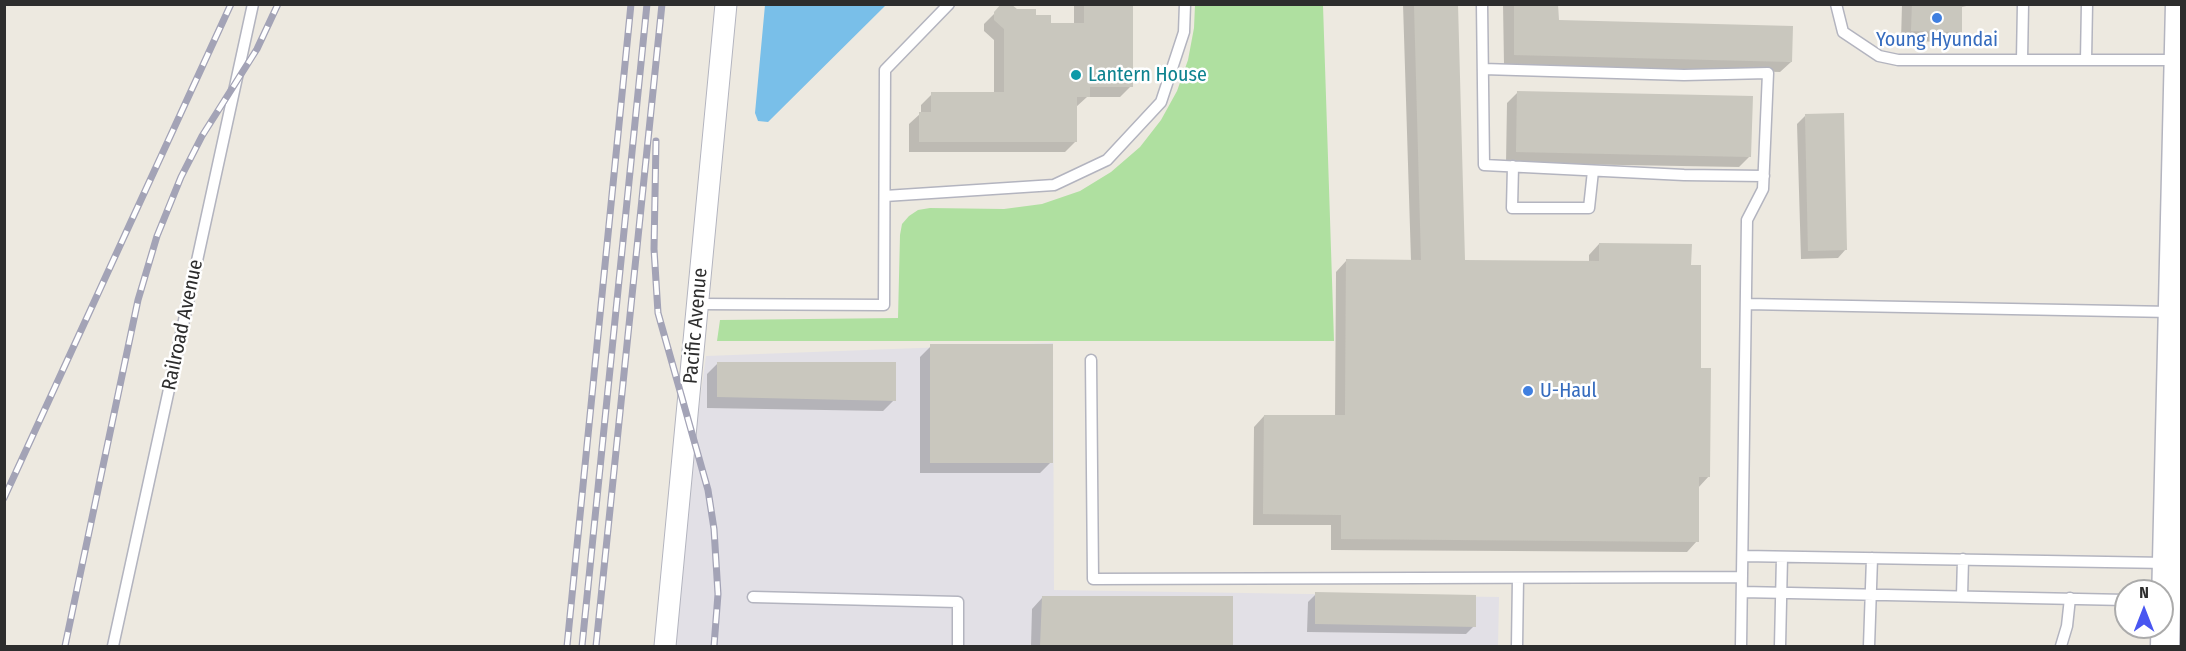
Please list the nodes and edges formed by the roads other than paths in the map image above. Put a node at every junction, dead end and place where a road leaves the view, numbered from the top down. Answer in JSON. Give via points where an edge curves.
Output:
{"nodes":[{"id":1,"x":253,"y":4,"type":"edge"},
{"id":2,"x":726,"y":4,"type":"edge"},
{"id":3,"x":949,"y":4,"type":"edge"},
{"id":4,"x":1185,"y":4,"type":"edge"},
{"id":5,"x":1482,"y":4,"type":"edge"},
{"id":6,"x":1836,"y":4,"type":"edge"},
{"id":7,"x":2023,"y":4,"type":"edge"},
{"id":8,"x":2087,"y":4,"type":"edge"},
{"id":9,"x":2181,"y":4,"type":"edge"},
{"id":10,"x":2022,"y":60,"type":"junction"},
{"id":11,"x":2086,"y":60,"type":"junction"},
{"id":12,"x":2179,"y":60,"type":"junction"},
{"id":13,"x":1483,"y":69,"type":"junction"},
{"id":14,"x":1513,"y":166,"type":"junction"},
{"id":15,"x":1593,"y":171,"type":"junction"},
{"id":16,"x":1764,"y":176,"type":"junction"},
{"id":17,"x":885,"y":196,"type":"junction"},
{"id":18,"x":698,"y":304,"type":"junction"},
{"id":19,"x":1746,"y":304,"type":"junction"},
{"id":20,"x":2173,"y":312,"type":"junction"},
{"id":21,"x":1091,"y":360,"type":"dead end"},
{"id":22,"x":1743,"y":556,"type":"junction"},
{"id":23,"x":1782,"y":557,"type":"junction"},
{"id":24,"x":1872,"y":558,"type":"junction"},
{"id":25,"x":1963,"y":560,"type":"junction"},
{"id":26,"x":2167,"y":563,"type":"junction"},
{"id":27,"x":1742,"y":577,"type":"junction"},
{"id":28,"x":1518,"y":578,"type":"junction"},
{"id":29,"x":2166,"y":579,"type":"edge"},
{"id":30,"x":1742,"y":592,"type":"junction"},
{"id":31,"x":1781,"y":593,"type":"junction"},
{"id":32,"x":1871,"y":594,"type":"junction"},
{"id":33,"x":1962,"y":596,"type":"junction"},
{"id":34,"x":753,"y":597,"type":"dead end"},
{"id":35,"x":2070,"y":598,"type":"junction"},
{"id":36,"x":2114,"y":600,"type":"edge"},
{"id":37,"x":113,"y":646,"type":"edge"},
{"id":38,"x":665,"y":646,"type":"edge"},
{"id":39,"x":958,"y":646,"type":"edge"},
{"id":40,"x":1517,"y":646,"type":"edge"},
{"id":41,"x":1741,"y":646,"type":"edge"},
{"id":42,"x":1780,"y":646,"type":"edge"},
{"id":43,"x":1869,"y":646,"type":"edge"},
{"id":44,"x":2061,"y":646,"type":"edge"}],
"edges":[{"from":1,"to":37,"type":"lane","name":"Railroad Avenue"},
{"from":2,"to":18,"type":"street","name":"Pacific Avenue"},
{"from":3,"to":17,"type":"lane","via":[[885,70]]},
{"from":4,"to":17,"type":"lane","via":[[1184,32],[1161,102],[1107,160],[1054,185]]},
{"from":5,"to":13,"type":"lane"},
{"from":6,"to":10,"type":"lane","via":[[1843,32],[1879,56],[1898,60]]},
{"from":7,"to":10,"type":"lane"},
{"from":8,"to":11,"type":"lane"},
{"from":9,"to":12,"type":"main road"},
{"from":10,"to":11,"type":"lane"},
{"from":11,"to":12,"type":"lane"},
{"from":12,"to":20,"type":"main road"},
{"from":13,"to":14,"type":"lane","via":[[1484,165]]},
{"from":13,"to":16,"type":"lane","via":[[1684,75],[1768,73]]},
{"from":14,"to":15,"type":"lane"},
{"from":14,"to":15,"type":"lane","via":[[1512,208],[1589,208]]},
{"from":15,"to":16,"type":"lane"},
{"from":16,"to":19,"type":"lane","via":[[1763,189],[1747,220]]},
{"from":17,"to":18,"type":"lane","via":[[884,305]]},
{"from":18,"to":38,"type":"street","name":"Pacific Avenue"},
{"from":19,"to":20,"type":"lane"},
{"from":19,"to":22,"type":"lane"},
{"from":20,"to":26,"type":"main road"},
{"from":21,"to":28,"type":"lane","via":[[1093,579]]},
{"from":22,"to":23,"type":"lane"},
{"from":22,"to":27,"type":"lane"},
{"from":23,"to":24,"type":"lane"},
{"from":23,"to":31,"type":"lane"},
{"from":24,"to":25,"type":"lane"},
{"from":24,"to":32,"type":"lane"},
{"from":25,"to":26,"type":"lane"},
{"from":25,"to":33,"type":"lane"},
{"from":26,"to":29,"type":"main road"},
{"from":27,"to":28,"type":"lane"},
{"from":27,"to":30,"type":"lane"},
{"from":28,"to":40,"type":"lane"},
{"from":30,"to":31,"type":"lane"},
{"from":30,"to":41,"type":"lane"},
{"from":31,"to":32,"type":"lane"},
{"from":31,"to":42,"type":"lane"},
{"from":32,"to":33,"type":"lane"},
{"from":32,"to":43,"type":"lane"},
{"from":33,"to":35,"type":"lane"},
{"from":34,"to":39,"type":"lane","via":[[958,602]]},
{"from":35,"to":36,"type":"lane"},
{"from":35,"to":44,"type":"lane"}]}
